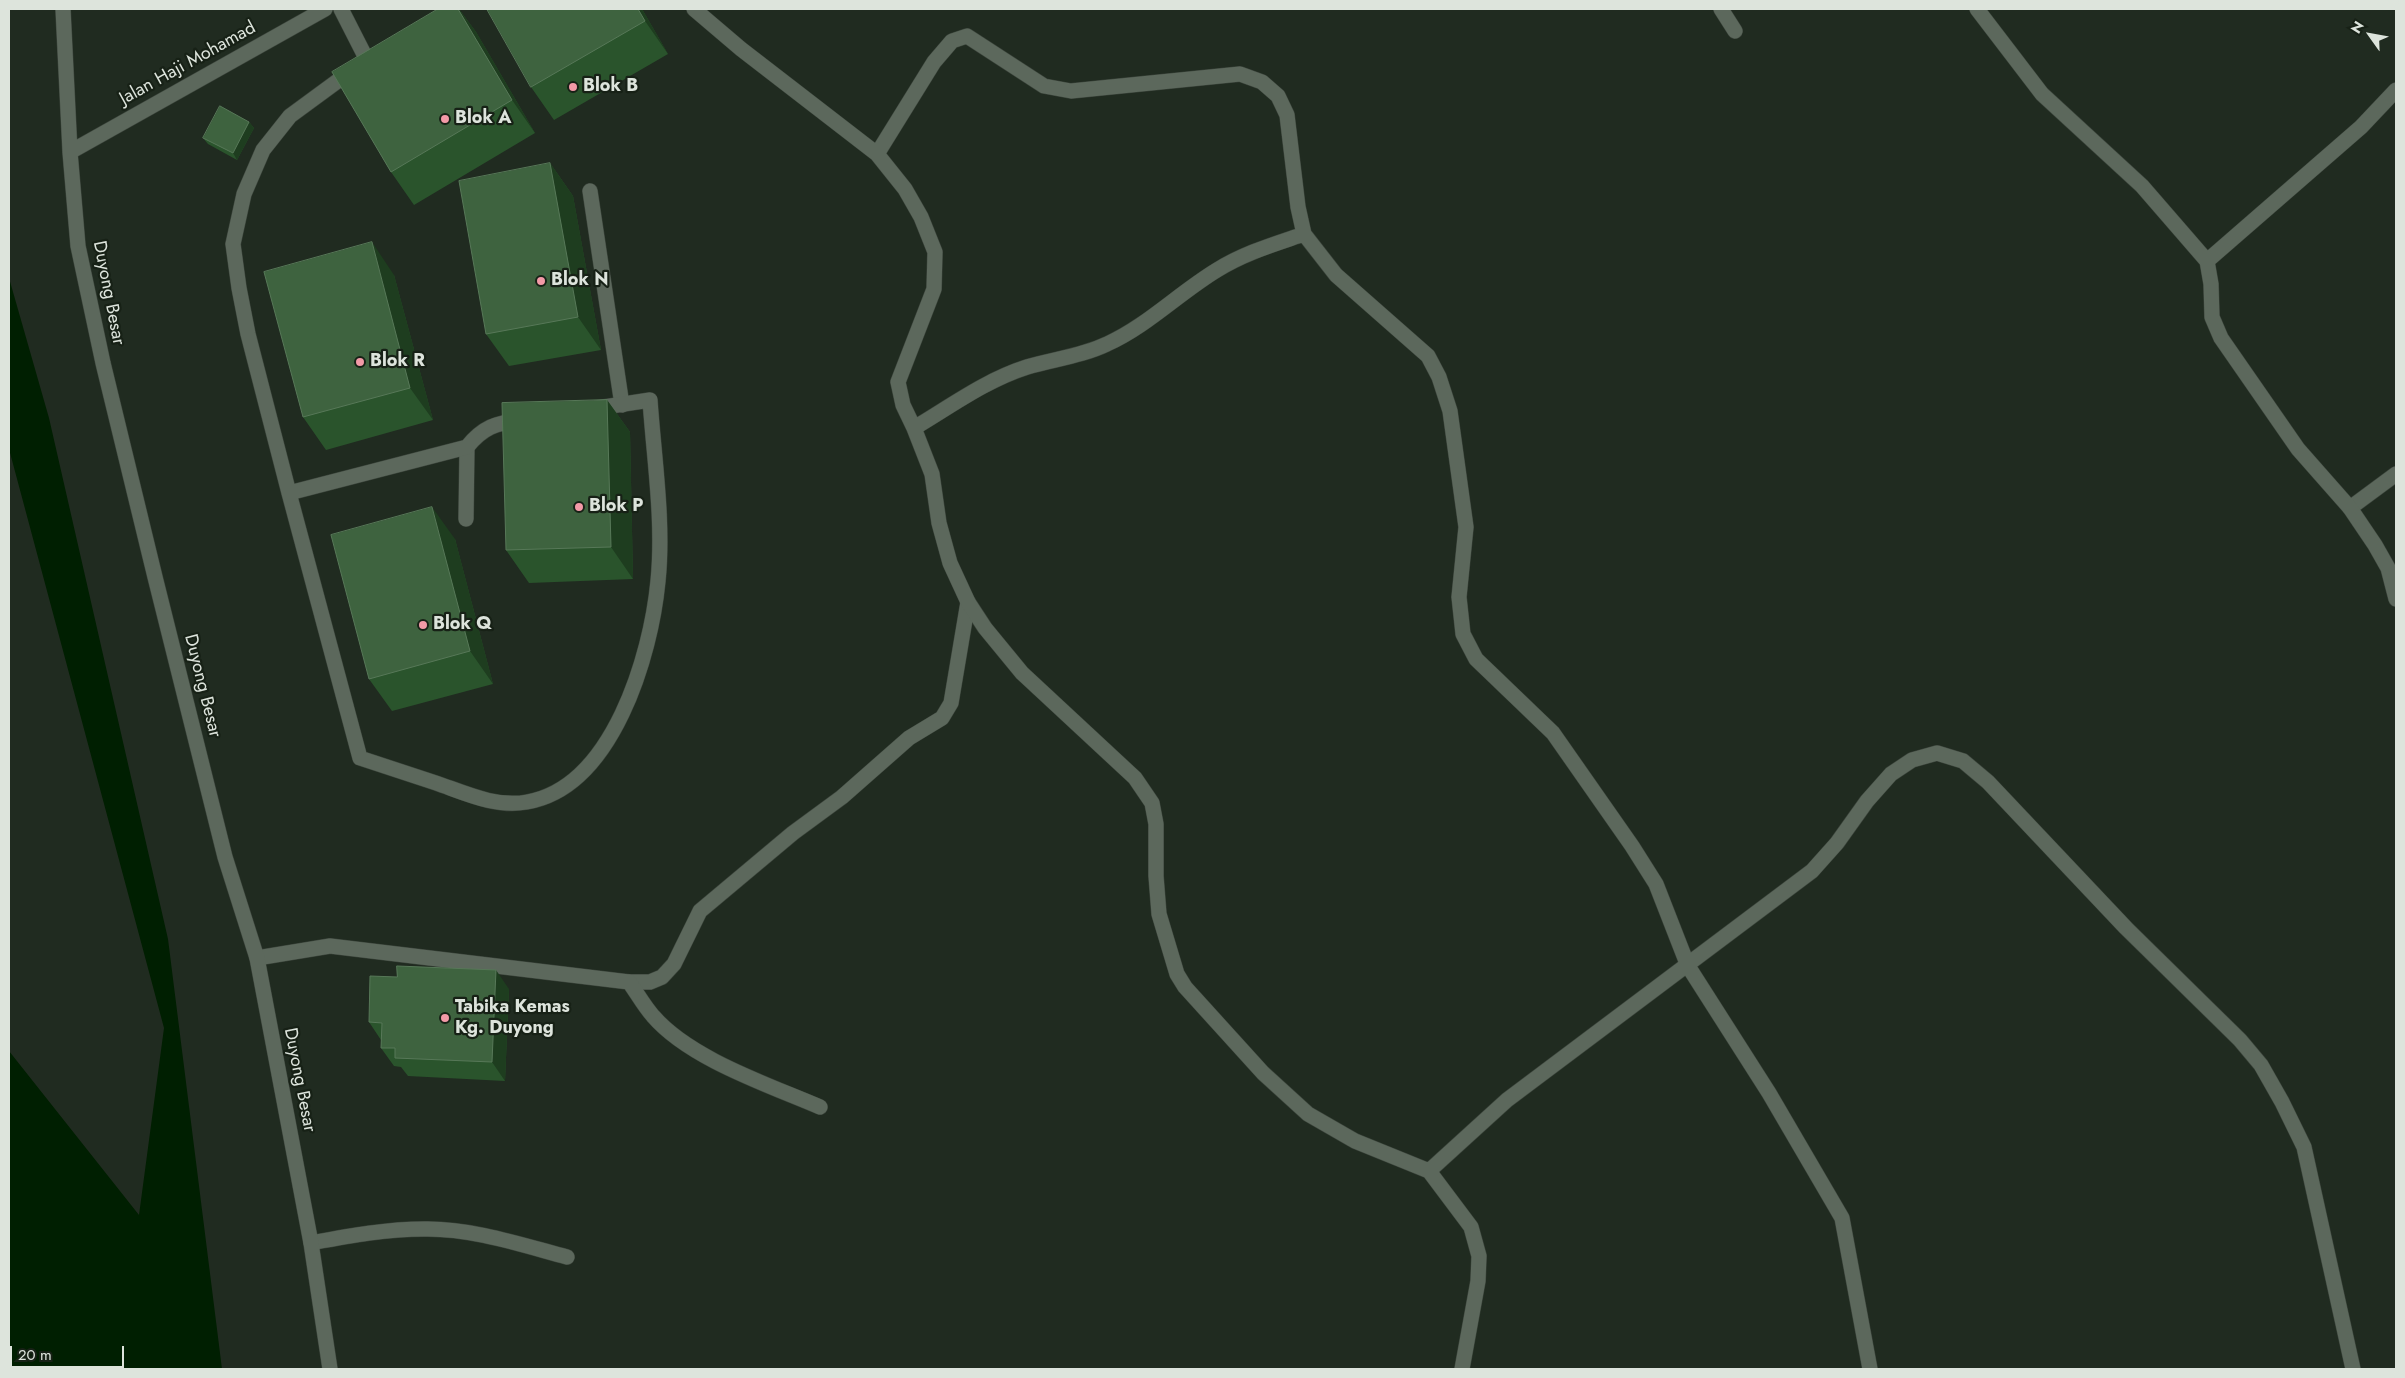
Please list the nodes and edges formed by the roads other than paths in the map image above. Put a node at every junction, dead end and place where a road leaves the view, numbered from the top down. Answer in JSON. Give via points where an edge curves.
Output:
{"nodes":[{"id":1,"x":63,"y":9,"type":"edge"},
{"id":2,"x":325,"y":9,"type":"edge"},
{"id":3,"x":341,"y":9,"type":"edge"},
{"id":4,"x":694,"y":9,"type":"edge"},
{"id":5,"x":1721,"y":9,"type":"edge"},
{"id":6,"x":1977,"y":9,"type":"edge"},
{"id":7,"x":1735,"y":32,"type":"dead end"},
{"id":8,"x":384,"y":50,"type":"edge"},
{"id":9,"x":367,"y":60,"type":"junction"},
{"id":10,"x":2396,"y":90,"type":"edge"},
{"id":11,"x":70,"y":152,"type":"junction"},
{"id":12,"x":877,"y":154,"type":"junction"},
{"id":13,"x":590,"y":191,"type":"dead end"},
{"id":14,"x":1304,"y":234,"type":"junction"},
{"id":15,"x":2207,"y":261,"type":"junction"},
{"id":16,"x":622,"y":405,"type":"junction"},
{"id":17,"x":575,"y":412,"type":"edge"},
{"id":18,"x":537,"y":417,"type":"edge"},
{"id":19,"x":914,"y":428,"type":"junction"},
{"id":20,"x":467,"y":448,"type":"junction"},
{"id":21,"x":2396,"y":474,"type":"edge"},
{"id":22,"x":289,"y":494,"type":"junction"},
{"id":23,"x":2350,"y":508,"type":"junction"},
{"id":24,"x":466,"y":519,"type":"dead end"},
{"id":25,"x":2396,"y":599,"type":"edge"},
{"id":26,"x":968,"y":602,"type":"junction"},
{"id":27,"x":257,"y":958,"type":"junction"},
{"id":28,"x":1688,"y":966,"type":"junction"},
{"id":29,"x":629,"y":982,"type":"junction"},
{"id":30,"x":820,"y":1107,"type":"dead end"},
{"id":31,"x":1429,"y":1171,"type":"junction"},
{"id":32,"x":311,"y":1244,"type":"junction"},
{"id":33,"x":567,"y":1257,"type":"dead end"},
{"id":34,"x":330,"y":1369,"type":"edge"},
{"id":35,"x":1462,"y":1369,"type":"edge"},
{"id":36,"x":1870,"y":1369,"type":"edge"},
{"id":37,"x":2353,"y":1369,"type":"edge"}],
"edges":[{"from":1,"to":11,"type":"street","name":"Duyong Besar"},
{"from":2,"to":11,"type":"street","name":"Jalan Haji Mohamad"},
{"from":3,"to":9,"type":"street"},
{"from":4,"to":12,"type":"street","via":[[748,55]]},
{"from":5,"to":7,"type":"street"},
{"from":6,"to":15,"type":"street","via":[[2042,94],[2142,186]]},
{"from":8,"to":9,"type":"street"},
{"from":9,"to":22,"type":"street","via":[[290,116],[263,150],[244,194],[233,244],[248,334]]},
{"from":10,"to":15,"type":"street","via":[[2361,126]]},
{"from":11,"to":27,"type":"street","name":"Duyong Besar","via":[[78,246],[102,363],[226,857]]},
{"from":12,"to":14,"type":"street","via":[[934,62],[952,41],[966,36],[1044,86],[1071,91],[1240,74],[1262,82],[1278,96],[1287,115]]},
{"from":12,"to":19,"type":"street","via":[[922,218],[935,252],[934,289],[898,382],[903,406]]},
{"from":13,"to":16,"type":"street"},
{"from":14,"to":19,"type":"street","via":[[1251,252],[1217,269],[1108,344],[988,382]]},
{"from":14,"to":28,"type":"street","via":[[1336,275],[1428,356],[1450,411],[1466,527],[1459,597],[1463,634],[1476,659],[1553,733],[1632,846],[1656,884]]},
{"from":15,"to":23,"type":"street","via":[[2212,317],[2221,338],[2298,449]]},
{"from":16,"to":17,"type":"street"},
{"from":16,"to":22,"type":"street","via":[[650,400],[658,520],[658,581],[649,640],[614,730],[590,765],[560,790],[527,802],[491,802],[360,758]]},
{"from":18,"to":20,"type":"street","via":[[499,423],[478,434]]},
{"from":19,"to":26,"type":"street","via":[[932,474],[939,524],[950,563]]},
{"from":20,"to":22,"type":"street"},
{"from":20,"to":24,"type":"street"},
{"from":21,"to":23,"type":"street"},
{"from":23,"to":25,"type":"street","via":[[2388,568]]},
{"from":26,"to":29,"type":"street","via":[[951,702],[942,718],[909,738],[842,798],[793,833],[700,911],[674,964],[662,977],[650,982]]},
{"from":26,"to":31,"type":"street","via":[[1022,673],[1135,778],[1152,803],[1156,824],[1159,914],[1177,974],[1185,988],[1263,1072],[1308,1114],[1355,1142]]},
{"from":27,"to":29,"type":"street","via":[[330,946]]},
{"from":27,"to":32,"type":"street","name":"Duyong Besar"},
{"from":28,"to":31,"type":"street","via":[[1507,1100]]},
{"from":28,"to":36,"type":"street","via":[[1770,1093],[1842,1218]]},
{"from":28,"to":37,"type":"street","via":[[1812,871],[1891,774],[1912,760],[1937,753],[1963,761],[1988,782],[2126,928],[2240,1040],[2261,1066],[2304,1147]]},
{"from":29,"to":30,"type":"street","via":[[654,1017],[678,1038],[716,1063]]},
{"from":31,"to":35,"type":"street","via":[[1471,1227],[1479,1256],[1478,1281]]},
{"from":32,"to":33,"type":"street","via":[[366,1232],[426,1228],[488,1236]]},
{"from":32,"to":34,"type":"street","name":"Duyong Besar"}]}
